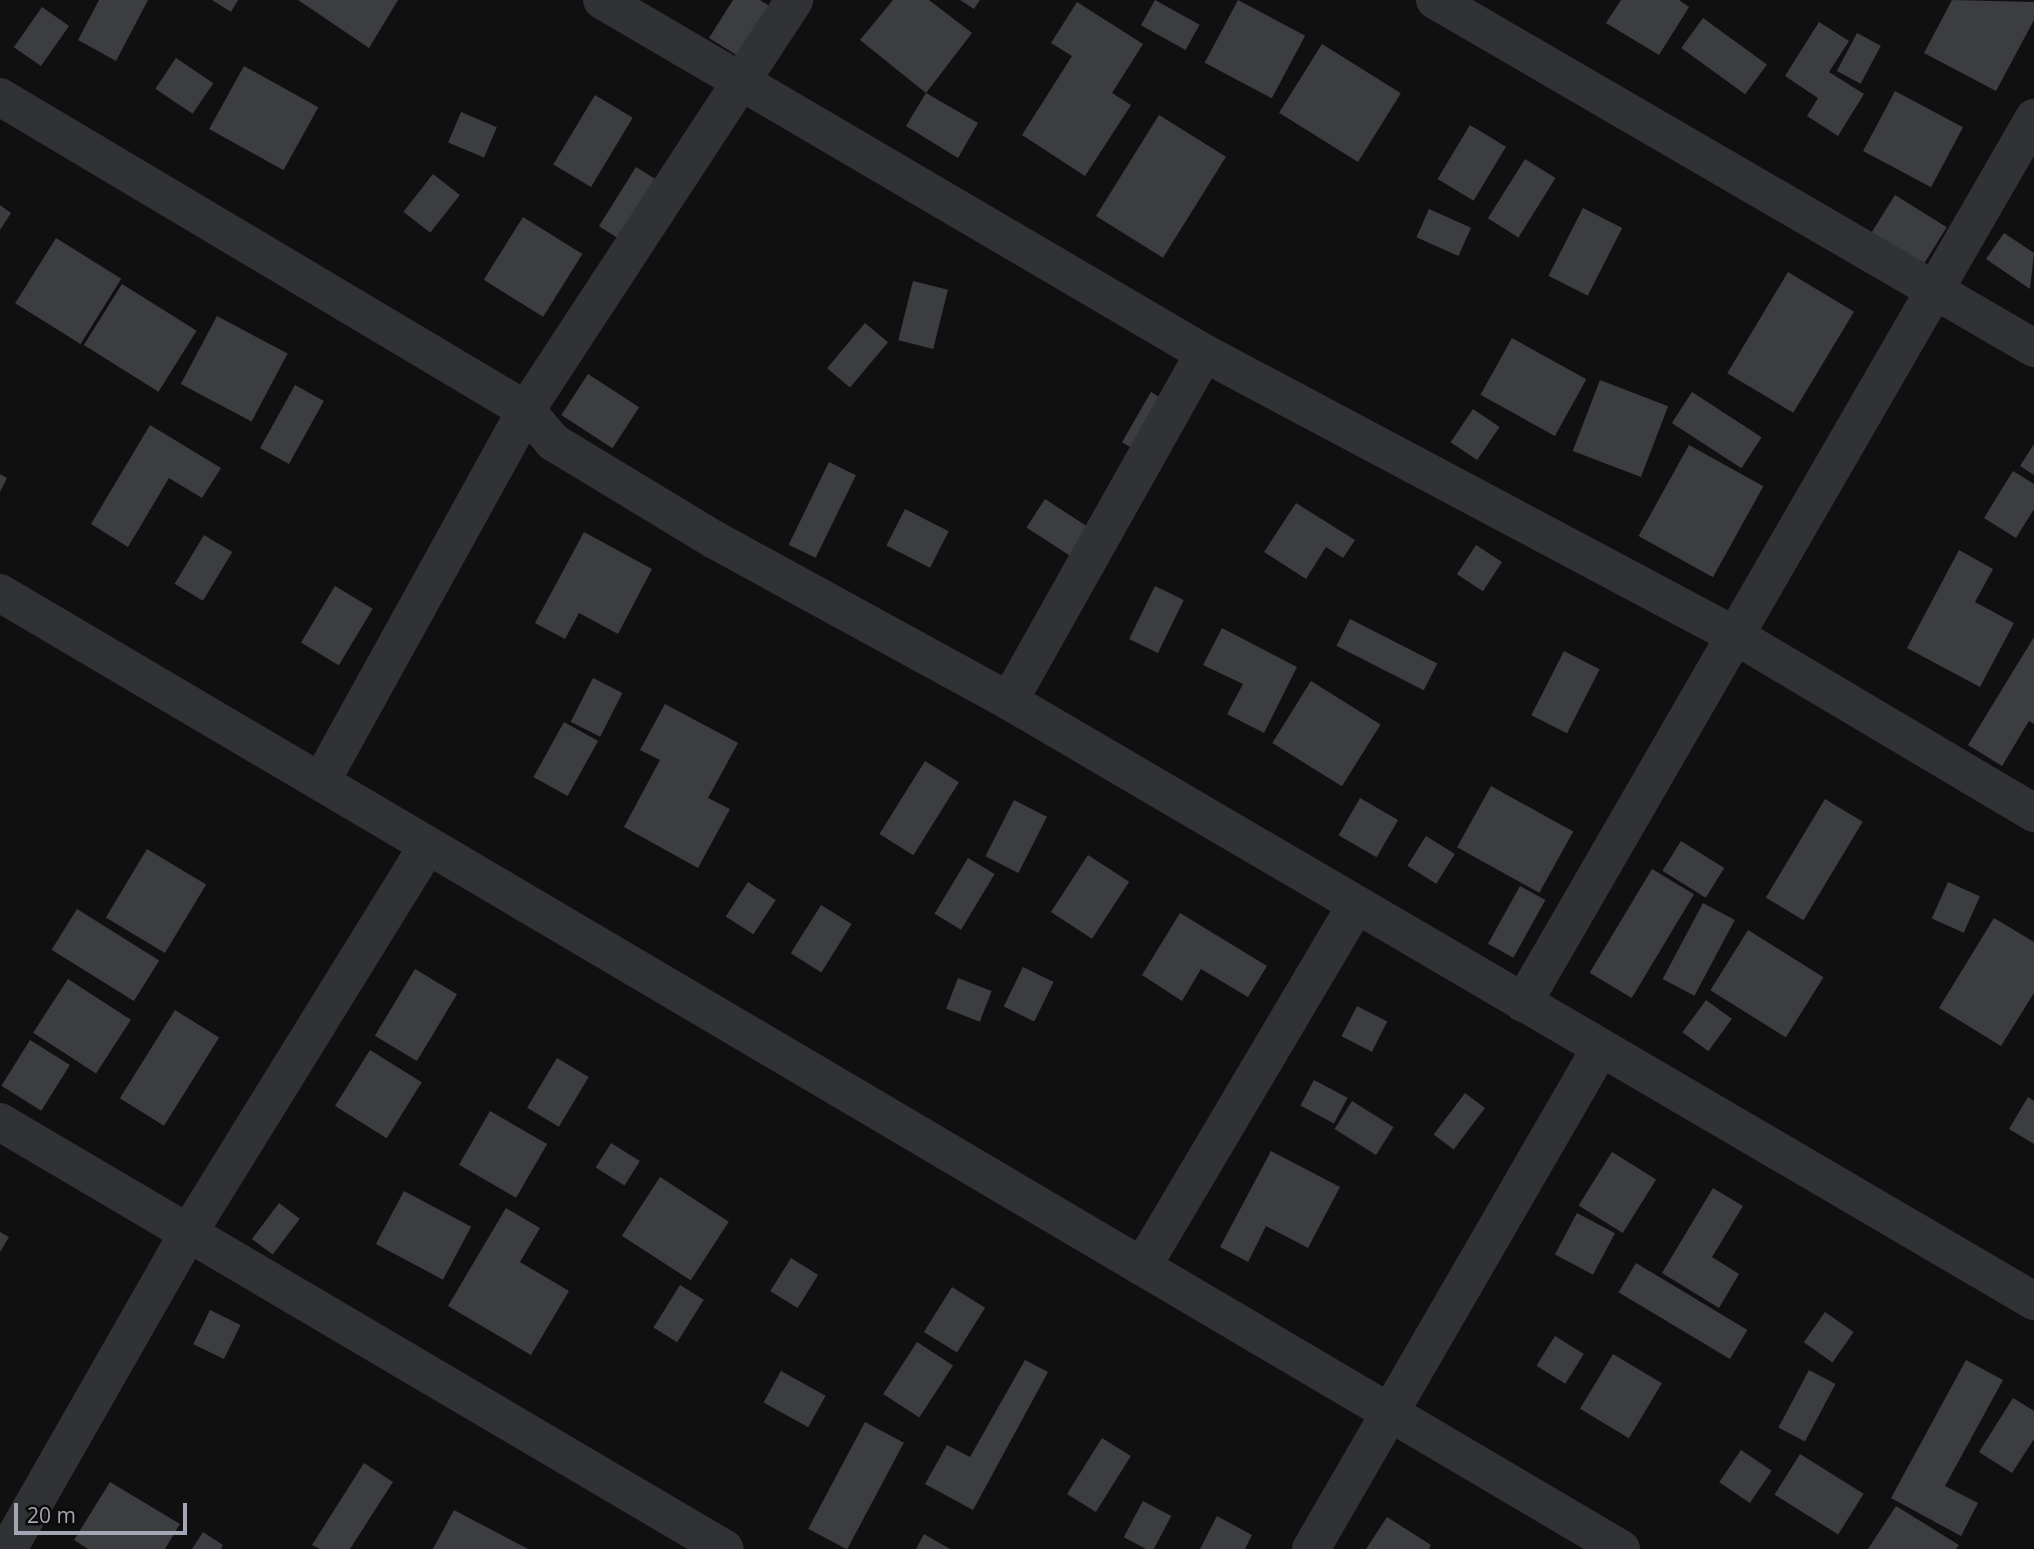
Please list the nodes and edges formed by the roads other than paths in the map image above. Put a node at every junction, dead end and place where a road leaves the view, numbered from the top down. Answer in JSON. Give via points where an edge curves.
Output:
{"nodes":[{"id":1,"x":602,"y":0,"type":"edge"},
{"id":2,"x":794,"y":0,"type":"edge"},
{"id":3,"x":1435,"y":0,"type":"edge"},
{"id":4,"x":741,"y":85,"type":"junction"},
{"id":5,"x":0,"y":97,"type":"edge"},
{"id":6,"x":2034,"y":118,"type":"edge"},
{"id":7,"x":1933,"y":285,"type":"junction"},
{"id":8,"x":2034,"y":348,"type":"edge"},
{"id":9,"x":1205,"y":353,"type":"junction"},
{"id":10,"x":526,"y":410,"type":"junction"},
{"id":11,"x":0,"y":593,"type":"edge"},
{"id":12,"x":1736,"y":636,"type":"junction"},
{"id":13,"x":1009,"y":701,"type":"junction"},
{"id":14,"x":323,"y":778,"type":"junction"},
{"id":15,"x":2034,"y":813,"type":"edge"},
{"id":16,"x":427,"y":847,"type":"junction"},
{"id":17,"x":1356,"y":905,"type":"junction"},
{"id":18,"x":1523,"y":1003,"type":"junction"},
{"id":19,"x":1600,"y":1049,"type":"junction"},
{"id":20,"x":0,"y":1122,"type":"edge"},
{"id":21,"x":189,"y":1232,"type":"junction"},
{"id":22,"x":1142,"y":1267,"type":"junction"},
{"id":23,"x":2034,"y":1301,"type":"edge"},
{"id":24,"x":1389,"y":1411,"type":"junction"},
{"id":25,"x":8,"y":1549,"type":"edge"},
{"id":26,"x":725,"y":1549,"type":"edge"},
{"id":27,"x":1311,"y":1549,"type":"edge"},
{"id":28,"x":1621,"y":1549,"type":"edge"}],
"edges":[{"from":1,"to":4,"type":"street"},
{"from":2,"to":4,"type":"street"},
{"from":3,"to":7,"type":"street"},
{"from":4,"to":9,"type":"street"},
{"from":4,"to":10,"type":"street"},
{"from":5,"to":10,"type":"street"},
{"from":6,"to":7,"type":"street"},
{"from":7,"to":8,"type":"street"},
{"from":7,"to":12,"type":"street"},
{"from":9,"to":12,"type":"street"},
{"from":9,"to":13,"type":"street"},
{"from":10,"to":13,"type":"street","via":[[553,442],[715,540]]},
{"from":10,"to":14,"type":"street"},
{"from":11,"to":14,"type":"street"},
{"from":12,"to":15,"type":"street"},
{"from":12,"to":18,"type":"street"},
{"from":13,"to":17,"type":"street"},
{"from":14,"to":16,"type":"street"},
{"from":16,"to":21,"type":"street"},
{"from":16,"to":22,"type":"street"},
{"from":17,"to":18,"type":"street"},
{"from":17,"to":22,"type":"street"},
{"from":18,"to":19,"type":"street"},
{"from":19,"to":23,"type":"street"},
{"from":19,"to":24,"type":"street"},
{"from":20,"to":21,"type":"street"},
{"from":21,"to":25,"type":"street"},
{"from":21,"to":26,"type":"street"},
{"from":22,"to":24,"type":"street"},
{"from":24,"to":27,"type":"street"},
{"from":24,"to":28,"type":"street"}]}
